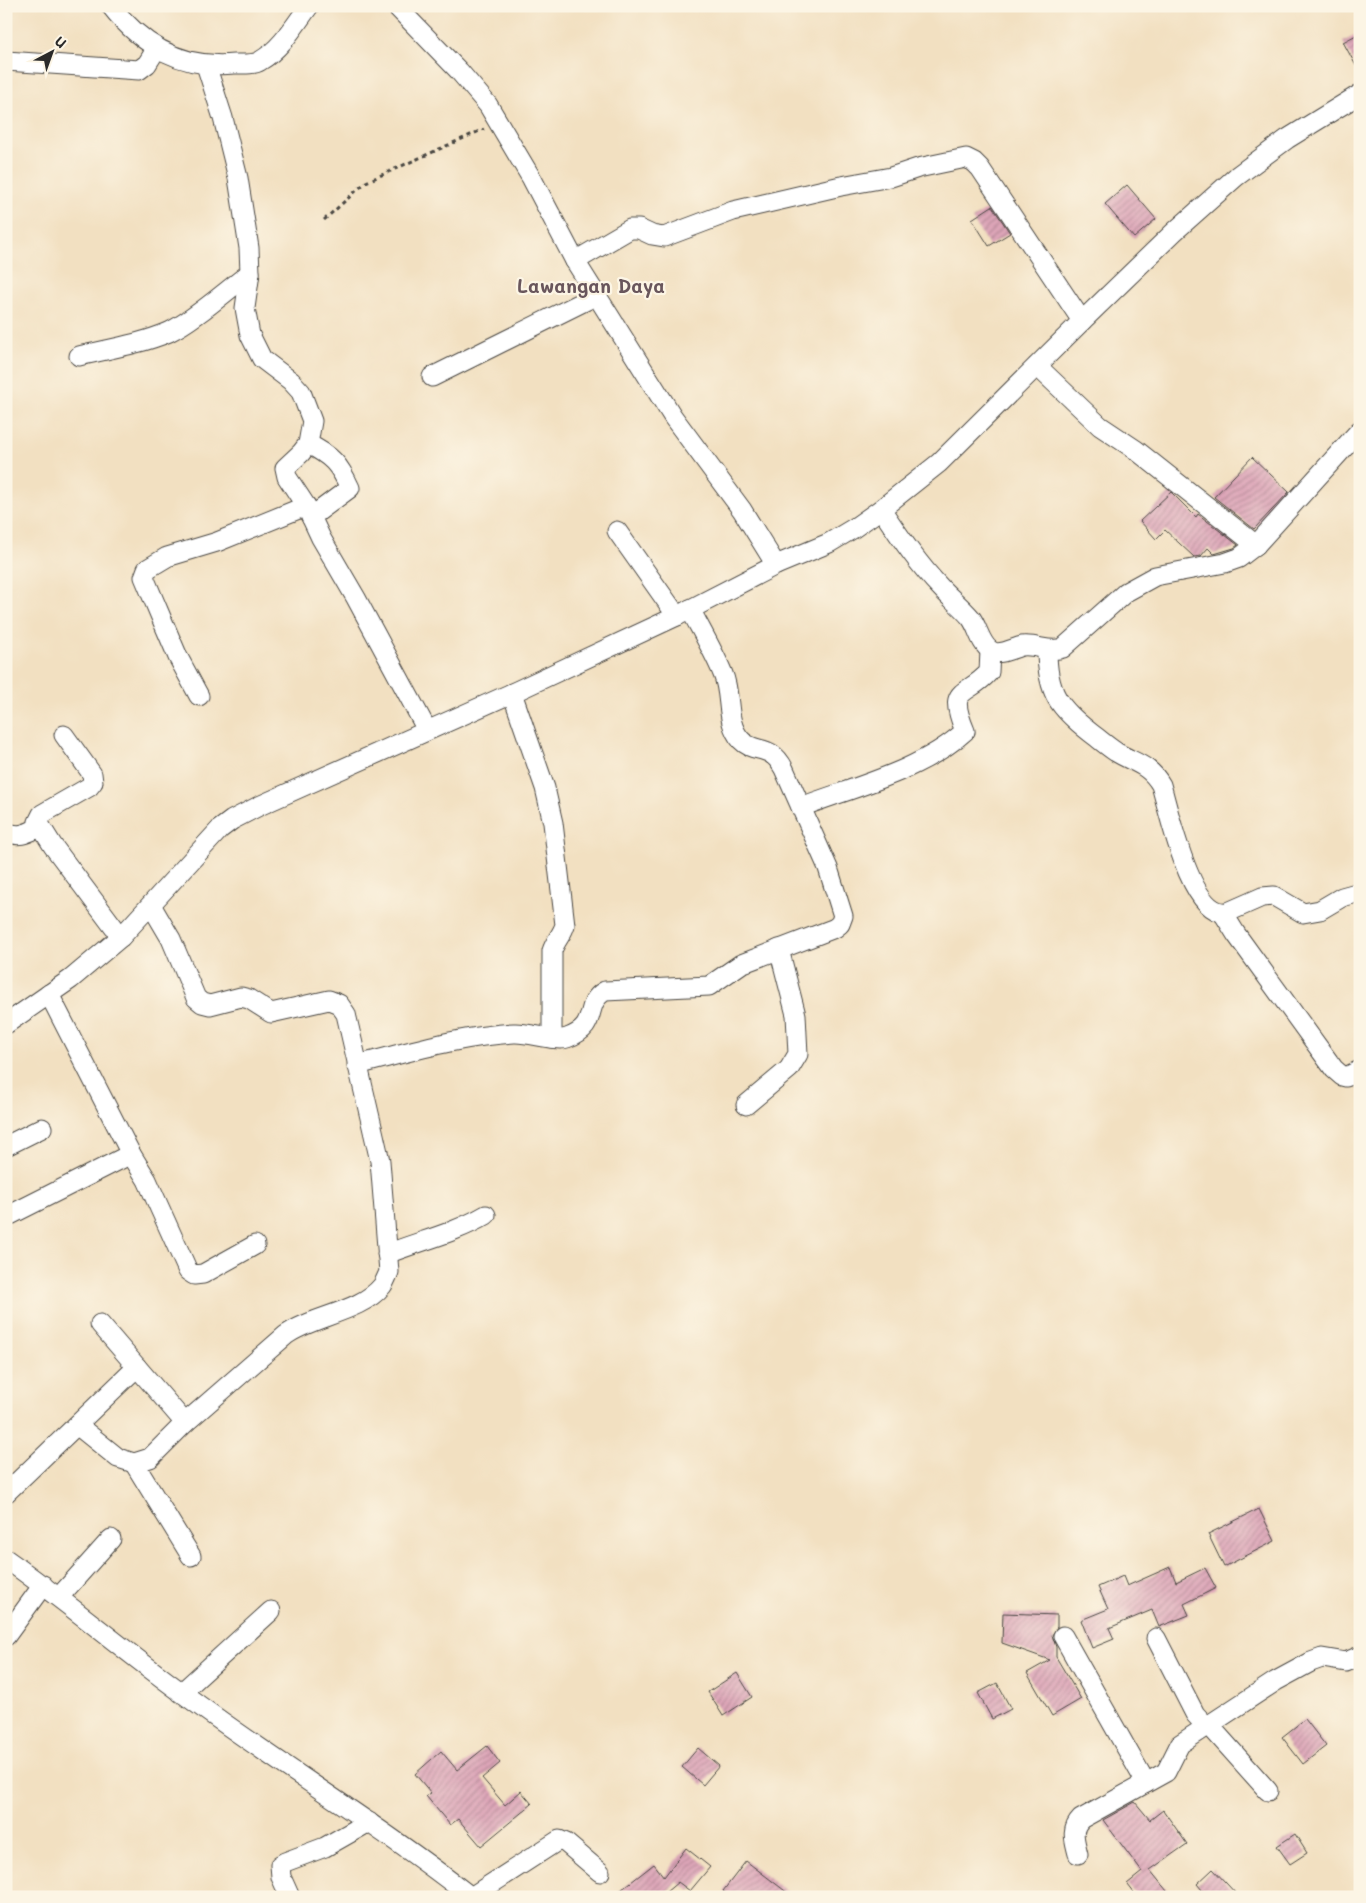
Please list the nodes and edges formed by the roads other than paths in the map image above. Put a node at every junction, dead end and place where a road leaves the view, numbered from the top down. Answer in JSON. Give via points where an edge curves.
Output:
{"nodes":[{"id":1,"x":111,"y":6,"type":"edge"},
{"id":2,"x":309,"y":6,"type":"edge"},
{"id":3,"x":407,"y":9,"type":"edge"},
{"id":4,"x":157,"y":48,"type":"junction"},
{"id":5,"x":6,"y":61,"type":"edge"},
{"id":6,"x":206,"y":65,"type":"junction"},
{"id":7,"x":1360,"y":94,"type":"edge"},
{"id":8,"x":575,"y":261,"type":"junction"},
{"id":9,"x":250,"y":272,"type":"junction"},
{"id":10,"x":597,"y":295,"type":"junction"},
{"id":11,"x":1082,"y":320,"type":"junction"},
{"id":12,"x":79,"y":356,"type":"dead end"},
{"id":13,"x":1037,"y":366,"type":"junction"},
{"id":14,"x":432,"y":377,"type":"dead end"},
{"id":15,"x":1360,"y":430,"type":"edge"},
{"id":16,"x":308,"y":444,"type":"junction"},
{"id":17,"x":881,"y":509,"type":"junction"},
{"id":18,"x":309,"y":511,"type":"junction"},
{"id":19,"x":616,"y":531,"type":"dead end"},
{"id":20,"x":1256,"y":545,"type":"junction"},
{"id":21,"x":776,"y":565,"type":"junction"},
{"id":22,"x":683,"y":612,"type":"junction"},
{"id":23,"x":1047,"y":650,"type":"junction"},
{"id":24,"x":990,"y":651,"type":"junction"},
{"id":25,"x":512,"y":693,"type":"junction"},
{"id":26,"x":199,"y":696,"type":"dead end"},
{"id":27,"x":427,"y":730,"type":"junction"},
{"id":28,"x":64,"y":735,"type":"dead end"},
{"id":29,"x":801,"y":807,"type":"junction"},
{"id":30,"x":40,"y":827,"type":"junction"},
{"id":31,"x":6,"y":832,"type":"edge"},
{"id":32,"x":1360,"y":892,"type":"edge"},
{"id":33,"x":151,"y":905,"type":"junction"},
{"id":34,"x":1222,"y":913,"type":"junction"},
{"id":35,"x":121,"y":937,"type":"junction"},
{"id":36,"x":779,"y":949,"type":"junction"},
{"id":37,"x":49,"y":994,"type":"junction"},
{"id":38,"x":6,"y":1024,"type":"edge"},
{"id":39,"x":552,"y":1038,"type":"junction"},
{"id":40,"x":357,"y":1065,"type":"junction"},
{"id":41,"x":1360,"y":1070,"type":"edge"},
{"id":42,"x":746,"y":1105,"type":"dead end"},
{"id":43,"x":42,"y":1128,"type":"dead end"},
{"id":44,"x":6,"y":1146,"type":"edge"},
{"id":45,"x":131,"y":1154,"type":"junction"},
{"id":46,"x":486,"y":1215,"type":"dead end"},
{"id":47,"x":6,"y":1216,"type":"edge"},
{"id":48,"x":256,"y":1244,"type":"dead end"},
{"id":49,"x":387,"y":1254,"type":"junction"},
{"id":50,"x":100,"y":1324,"type":"dead end"},
{"id":51,"x":137,"y":1366,"type":"junction"},
{"id":52,"x":185,"y":1423,"type":"junction"},
{"id":53,"x":77,"y":1425,"type":"junction"},
{"id":54,"x":134,"y":1463,"type":"junction"},
{"id":55,"x":6,"y":1493,"type":"edge"},
{"id":56,"x":110,"y":1539,"type":"dead end"},
{"id":57,"x":191,"y":1556,"type":"dead end"},
{"id":58,"x":6,"y":1559,"type":"edge"},
{"id":59,"x":44,"y":1585,"type":"junction"},
{"id":60,"x":58,"y":1597,"type":"junction"},
{"id":61,"x":271,"y":1610,"type":"dead end"},
{"id":62,"x":6,"y":1636,"type":"edge"},
{"id":63,"x":1063,"y":1636,"type":"dead end"},
{"id":64,"x":1156,"y":1638,"type":"dead end"},
{"id":65,"x":1360,"y":1656,"type":"edge"},
{"id":66,"x":181,"y":1693,"type":"junction"},
{"id":67,"x":1207,"y":1726,"type":"junction"},
{"id":68,"x":1146,"y":1783,"type":"junction"},
{"id":69,"x":1268,"y":1791,"type":"dead end"},
{"id":70,"x":369,"y":1822,"type":"junction"},
{"id":71,"x":1078,"y":1854,"type":"dead end"},
{"id":72,"x":600,"y":1872,"type":"dead end"},
{"id":73,"x":290,"y":1897,"type":"edge"}],
"edges":[{"from":1,"to":4,"type":"street","via":[[138,36]]},
{"from":2,"to":6,"type":"street","via":[[279,45],[259,62]]},
{"from":3,"to":8,"type":"street","via":[[482,98],[532,179]]},
{"from":4,"to":5,"type":"street","via":[[148,64],[138,70]]},
{"from":4,"to":6,"type":"street"},
{"from":6,"to":9,"type":"street","via":[[238,178],[250,248]]},
{"from":7,"to":11,"type":"street","via":[[1287,139],[1236,176]]},
{"from":8,"to":10,"type":"street"},
{"from":8,"to":11,"type":"street","via":[[630,229],[664,237],[733,211],[966,158],[980,168]]},
{"from":9,"to":12,"type":"street","via":[[169,332]]},
{"from":9,"to":16,"type":"street","via":[[245,308],[250,335],[262,359],[301,392],[312,420]]},
{"from":10,"to":14,"type":"street"},
{"from":10,"to":21,"type":"street","via":[[673,417],[742,510]]},
{"from":11,"to":13,"type":"street"},
{"from":13,"to":17,"type":"street","via":[[940,463]]},
{"from":13,"to":20,"type":"street","via":[[1100,426],[1136,450]]},
{"from":15,"to":20,"type":"street"},
{"from":16,"to":18,"type":"street","via":[[285,468],[287,478]]},
{"from":16,"to":18,"type":"street","via":[[326,453],[342,470],[350,488]]},
{"from":17,"to":21,"type":"street","via":[[829,543]]},
{"from":17,"to":24,"type":"street","via":[[912,556],[970,617]]},
{"from":18,"to":26,"type":"street","via":[[167,557],[146,569],[144,577],[178,657]]},
{"from":18,"to":27,"type":"street"},
{"from":19,"to":22,"type":"street"},
{"from":20,"to":23,"type":"street","via":[[1239,558],[1225,563],[1155,576],[1126,592],[1064,648]]},
{"from":21,"to":22,"type":"street"},
{"from":22,"to":25,"type":"street"},
{"from":22,"to":29,"type":"street","via":[[724,676],[730,714],[741,740],[779,758]]},
{"from":23,"to":24,"type":"street","via":[[1024,646],[996,653]]},
{"from":23,"to":34,"type":"street","via":[[1049,680],[1056,699],[1067,714],[1116,752],[1154,773],[1161,785],[1187,874],[1213,909]]},
{"from":24,"to":29,"type":"street","via":[[989,672],[959,696],[957,704],[965,731],[959,736],[910,767]]},
{"from":25,"to":27,"type":"street"},
{"from":25,"to":39,"type":"street","via":[[545,788],[553,823],[565,925],[552,951]]},
{"from":27,"to":33,"type":"street","via":[[232,820]]},
{"from":28,"to":30,"type":"street","via":[[92,774],[93,782],[42,814],[38,822]]},
{"from":29,"to":36,"type":"street","via":[[828,868],[843,916],[835,928]]},
{"from":30,"to":31,"type":"street","via":[[23,835]]},
{"from":30,"to":35,"type":"street"},
{"from":32,"to":34,"type":"street","via":[[1342,897],[1320,910],[1303,912],[1274,896],[1262,897]]},
{"from":33,"to":35,"type":"street"},
{"from":33,"to":40,"type":"street","via":[[171,939],[196,998],[202,1003],[210,1005],[241,997],[271,1012],[329,1000],[339,1004],[346,1014]]},
{"from":34,"to":41,"type":"street","via":[[1334,1069],[1346,1077]]},
{"from":35,"to":37,"type":"street"},
{"from":36,"to":39,"type":"street","via":[[741,964],[709,986],[605,991],[592,1005],[589,1022],[584,1028],[565,1040]]},
{"from":36,"to":42,"type":"street","via":[[796,1015],[798,1054],[789,1069]]},
{"from":37,"to":38,"type":"street"},
{"from":37,"to":45,"type":"street"},
{"from":39,"to":40,"type":"street","via":[[516,1032],[463,1039]]},
{"from":40,"to":49,"type":"street","via":[[380,1161]]},
{"from":43,"to":44,"type":"street"},
{"from":45,"to":47,"type":"street"},
{"from":45,"to":48,"type":"street","via":[[148,1180],[188,1271],[194,1275],[203,1274]]},
{"from":46,"to":49,"type":"street","via":[[466,1226]]},
{"from":49,"to":52,"type":"street","via":[[389,1272],[368,1299],[295,1328]]},
{"from":50,"to":51,"type":"street"},
{"from":51,"to":52,"type":"street"},
{"from":51,"to":53,"type":"street"},
{"from":52,"to":54,"type":"street","via":[[150,1458]]},
{"from":53,"to":54,"type":"street","via":[[118,1458]]},
{"from":53,"to":55,"type":"street"},
{"from":54,"to":57,"type":"street"},
{"from":56,"to":60,"type":"street"},
{"from":58,"to":59,"type":"street"},
{"from":59,"to":60,"type":"street"},
{"from":59,"to":62,"type":"street"},
{"from":60,"to":66,"type":"street"},
{"from":61,"to":66,"type":"street"},
{"from":63,"to":68,"type":"street"},
{"from":64,"to":67,"type":"street","via":[[1195,1714]]},
{"from":65,"to":67,"type":"street","via":[[1346,1662],[1322,1658],[1311,1662]]},
{"from":66,"to":70,"type":"street"},
{"from":67,"to":68,"type":"street","via":[[1180,1744],[1166,1772]]},
{"from":67,"to":69,"type":"street"},
{"from":68,"to":71,"type":"street","via":[[1075,1825],[1073,1832]]},
{"from":70,"to":72,"type":"street","via":[[471,1897],[558,1840]]},
{"from":70,"to":73,"type":"street","via":[[325,1847],[280,1865],[281,1877]]}]}
